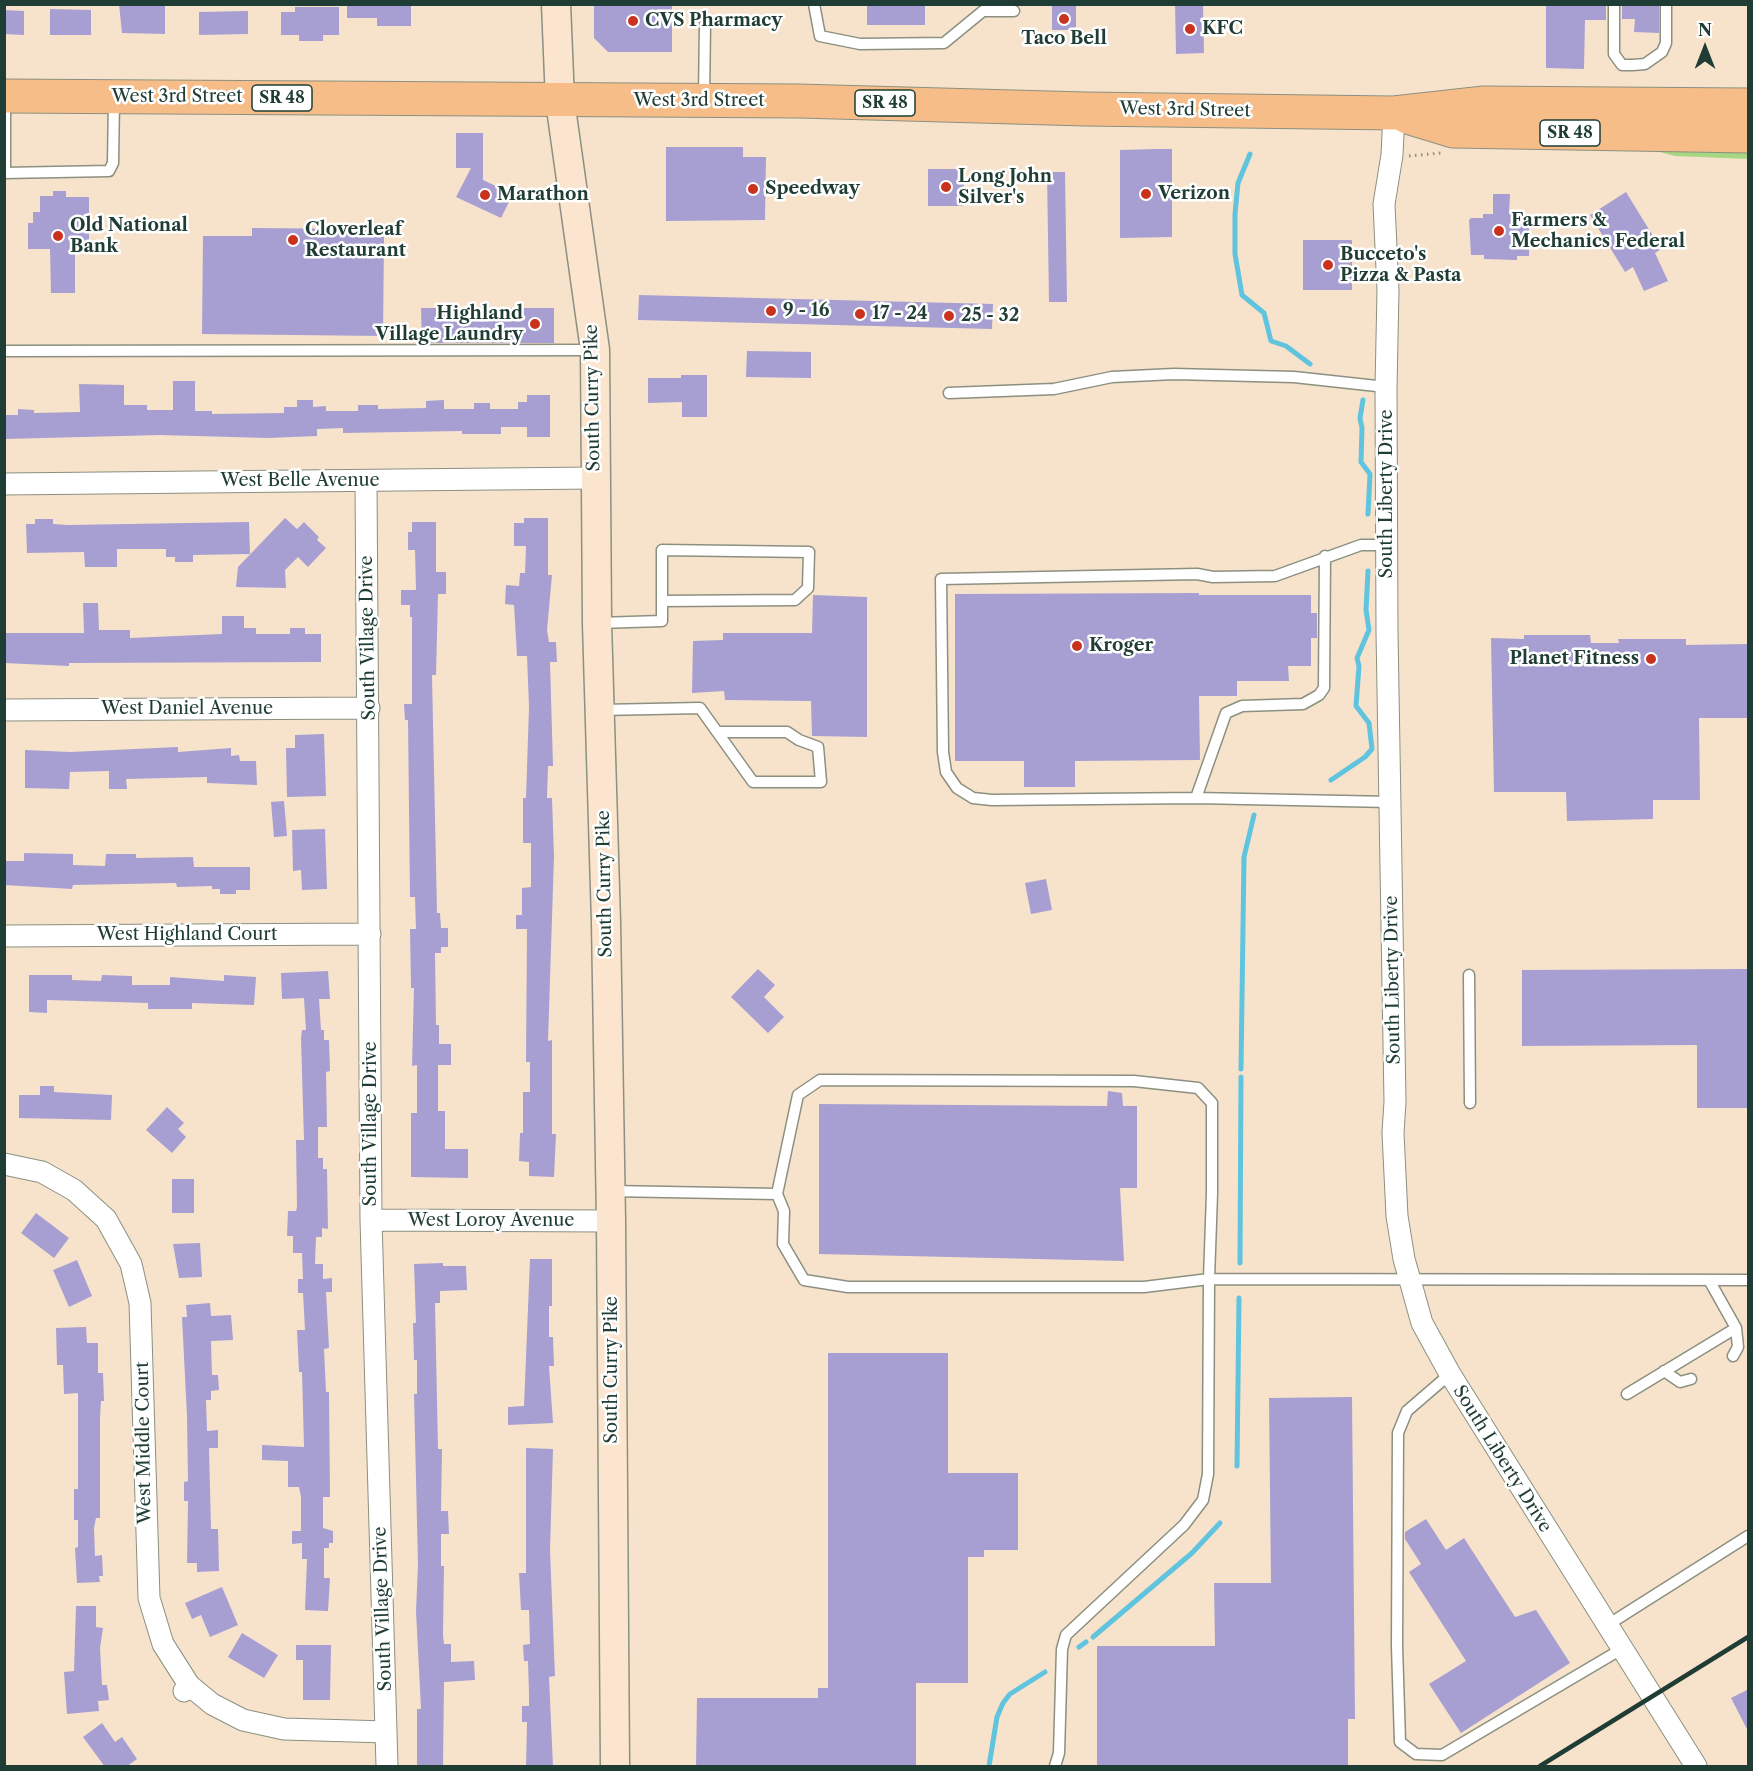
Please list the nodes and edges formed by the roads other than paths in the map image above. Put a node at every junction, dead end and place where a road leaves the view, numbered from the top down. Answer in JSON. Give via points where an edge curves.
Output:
{"nodes":[{"id":1,"x":556,"y":4,"type":"edge"},
{"id":2,"x":814,"y":4,"type":"edge"},
{"id":3,"x":1614,"y":4,"type":"edge"},
{"id":4,"x":1666,"y":4,"type":"edge"},
{"id":5,"x":1014,"y":11,"type":"dead end"},
{"id":6,"x":705,"y":24,"type":"dead end"},
{"id":7,"x":5,"y":96,"type":"edge"},
{"id":8,"x":114,"y":97,"type":"junction"},
{"id":9,"x":560,"y":101,"type":"junction"},
{"id":10,"x":704,"y":101,"type":"junction"},
{"id":11,"x":1749,"y":105,"type":"edge"},
{"id":12,"x":1394,"y":113,"type":"junction"},
{"id":13,"x":1749,"y":136,"type":"edge"},
{"id":14,"x":5,"y":173,"type":"edge"},
{"id":15,"x":595,"y":350,"type":"junction"},
{"id":16,"x":4,"y":351,"type":"edge"},
{"id":17,"x":1386,"y":387,"type":"junction"},
{"id":18,"x":949,"y":393,"type":"dead end"},
{"id":19,"x":595,"y":478,"type":"junction"},
{"id":20,"x":366,"y":481,"type":"junction"},
{"id":21,"x":4,"y":484,"type":"edge"},
{"id":22,"x":1387,"y":545,"type":"junction"},
{"id":23,"x":1325,"y":556,"type":"junction"},
{"id":24,"x":662,"y":601,"type":"junction"},
{"id":25,"x":597,"y":623,"type":"junction"},
{"id":26,"x":369,"y":708,"type":"junction"},
{"id":27,"x":4,"y":710,"type":"edge"},
{"id":28,"x":601,"y":710,"type":"junction"},
{"id":29,"x":717,"y":732,"type":"junction"},
{"id":30,"x":1196,"y":798,"type":"junction"},
{"id":31,"x":1390,"y":802,"type":"junction"},
{"id":32,"x":370,"y":934,"type":"junction"},
{"id":33,"x":4,"y":936,"type":"edge"},
{"id":34,"x":1469,"y":975,"type":"dead end"},
{"id":35,"x":1470,"y":1103,"type":"dead end"},
{"id":36,"x":4,"y":1164,"type":"edge"},
{"id":37,"x":610,"y":1191,"type":"junction"},
{"id":38,"x":777,"y":1194,"type":"junction"},
{"id":39,"x":371,"y":1221,"type":"junction"},
{"id":40,"x":611,"y":1221,"type":"junction"},
{"id":41,"x":1408,"y":1278,"type":"junction"},
{"id":42,"x":1209,"y":1280,"type":"junction"},
{"id":43,"x":1709,"y":1280,"type":"junction"},
{"id":44,"x":1749,"y":1280,"type":"edge"},
{"id":45,"x":1736,"y":1328,"type":"junction"},
{"id":46,"x":1733,"y":1356,"type":"dead end"},
{"id":47,"x":1664,"y":1371,"type":"junction"},
{"id":48,"x":1449,"y":1374,"type":"junction"},
{"id":49,"x":1691,"y":1379,"type":"dead end"},
{"id":50,"x":1627,"y":1394,"type":"dead end"},
{"id":51,"x":1749,"y":1536,"type":"edge"},
{"id":52,"x":1606,"y":1626,"type":"junction"},
{"id":53,"x":1620,"y":1650,"type":"junction"},
{"id":54,"x":386,"y":1732,"type":"junction"},
{"id":55,"x":387,"y":1767,"type":"edge"},
{"id":56,"x":615,"y":1767,"type":"edge"},
{"id":57,"x":1055,"y":1767,"type":"edge"},
{"id":58,"x":1696,"y":1767,"type":"edge"}],
"edges":[{"from":1,"to":9,"type":"main road","name":"South Curry Pike"},
{"from":2,"to":5,"type":"lane","via":[[820,36],[860,44],[944,43],[982,11]]},
{"from":3,"to":4,"type":"lane","via":[[1614,54],[1622,64],[1633,65],[1645,64],[1662,52],[1666,43]]},
{"from":6,"to":10,"type":"lane"},
{"from":7,"to":8,"type":"main road","name":"West 3rd Street","number":"SR 48"},
{"from":7,"to":14,"type":"lane"},
{"from":8,"to":9,"type":"main road","name":"West 3rd Street","number":"SR 48"},
{"from":8,"to":14,"type":"lane","via":[[113,163],[109,171]]},
{"from":9,"to":10,"type":"main road","name":"West 3rd Street","number":"SR 48"},
{"from":9,"to":15,"type":"main road","name":"South Curry Pike"},
{"from":10,"to":12,"type":"main road","name":"West 3rd Street","number":"SR 48"},
{"from":11,"to":12,"type":"main road","name":"West 3rd Street","number":"SR 48","via":[[1484,103]]},
{"from":12,"to":13,"type":"main road","name":"West 3rd Street","number":"SR 48","via":[[1453,131]]},
{"from":12,"to":17,"type":"street","name":"South Liberty Drive","via":[[1384,204],[1388,291]]},
{"from":15,"to":16,"type":"lane"},
{"from":15,"to":19,"type":"main road","name":"South Curry Pike"},
{"from":17,"to":18,"type":"lane","via":[[1294,377],[1174,374],[1112,377],[1054,389]]},
{"from":17,"to":22,"type":"street","name":"South Liberty Drive"},
{"from":19,"to":20,"type":"street","name":"West Belle Avenue"},
{"from":19,"to":25,"type":"main road","name":"South Curry Pike"},
{"from":20,"to":21,"type":"street","name":"West Belle Avenue"},
{"from":20,"to":26,"type":"street","name":"South Village Drive"},
{"from":22,"to":23,"type":"lane","via":[[1361,545]]},
{"from":22,"to":31,"type":"street","name":"South Liberty Drive"},
{"from":23,"to":30,"type":"lane","via":[[1324,687],[1319,695],[1303,704],[1242,706],[1226,714]]},
{"from":23,"to":30,"type":"lane","via":[[1275,576],[940,579],[942,752],[946,772],[957,788],[973,798],[992,800]]},
{"from":24,"to":24,"type":"lane","via":[[662,550],[809,552],[808,588],[795,600]]},
{"from":24,"to":25,"type":"lane","via":[[662,621]]},
{"from":25,"to":28,"type":"main road","name":"South Curry Pike"},
{"from":26,"to":27,"type":"street","name":"West Daniel Avenue"},
{"from":26,"to":32,"type":"street","name":"South Village Drive"},
{"from":28,"to":29,"type":"lane","via":[[700,708]]},
{"from":28,"to":37,"type":"main road","name":"South Curry Pike"},
{"from":29,"to":29,"type":"lane","via":[[753,782],[820,782],[818,747],[787,732]]},
{"from":30,"to":31,"type":"lane"},
{"from":31,"to":41,"type":"street","name":"South Liberty Drive","via":[[1393,1133],[1397,1216]]},
{"from":32,"to":33,"type":"street","name":"West Highland Court"},
{"from":32,"to":39,"type":"street","name":"South Village Drive"},
{"from":34,"to":35,"type":"lane"},
{"from":36,"to":54,"type":"street","name":"West Middle Court","via":[[42,1173],[94,1202],[116,1233],[136,1280],[140,1304],[148,1598],[163,1644],[187,1688],[243,1720],[284,1730]]},
{"from":37,"to":38,"type":"lane"},
{"from":37,"to":40,"type":"main road","name":"South Curry Pike"},
{"from":38,"to":42,"type":"lane","via":[[784,1211],[783,1245],[804,1280],[848,1287],[1144,1287]]},
{"from":38,"to":42,"type":"lane","via":[[798,1095],[820,1080],[1134,1081],[1198,1088],[1212,1103]]},
{"from":39,"to":40,"type":"street","name":"West Loroy Avenue"},
{"from":39,"to":54,"type":"street","name":"South Village Drive"},
{"from":40,"to":56,"type":"main road","name":"South Curry Pike"},
{"from":41,"to":42,"type":"lane"},
{"from":41,"to":43,"type":"lane"},
{"from":41,"to":48,"type":"street","name":"South Liberty Drive","via":[[1422,1323]]},
{"from":42,"to":57,"type":"lane","via":[[1208,1474],[1203,1500],[1184,1525],[1066,1635]]},
{"from":43,"to":44,"type":"lane"},
{"from":43,"to":45,"type":"lane"},
{"from":45,"to":46,"type":"lane","via":[[1738,1347]]},
{"from":45,"to":47,"type":"lane"},
{"from":47,"to":49,"type":"lane","via":[[1680,1382]]},
{"from":47,"to":50,"type":"lane"},
{"from":48,"to":52,"type":"street","name":"South Liberty Drive"},
{"from":48,"to":53,"type":"lane","via":[[1407,1411],[1398,1433],[1400,1742],[1416,1754],[1443,1755]]},
{"from":51,"to":52,"type":"lane"},
{"from":52,"to":53,"type":"street","name":"South Liberty Drive"},
{"from":53,"to":58,"type":"street","name":"South Liberty Drive"},
{"from":54,"to":55,"type":"street","name":"South Village Drive"}]}
